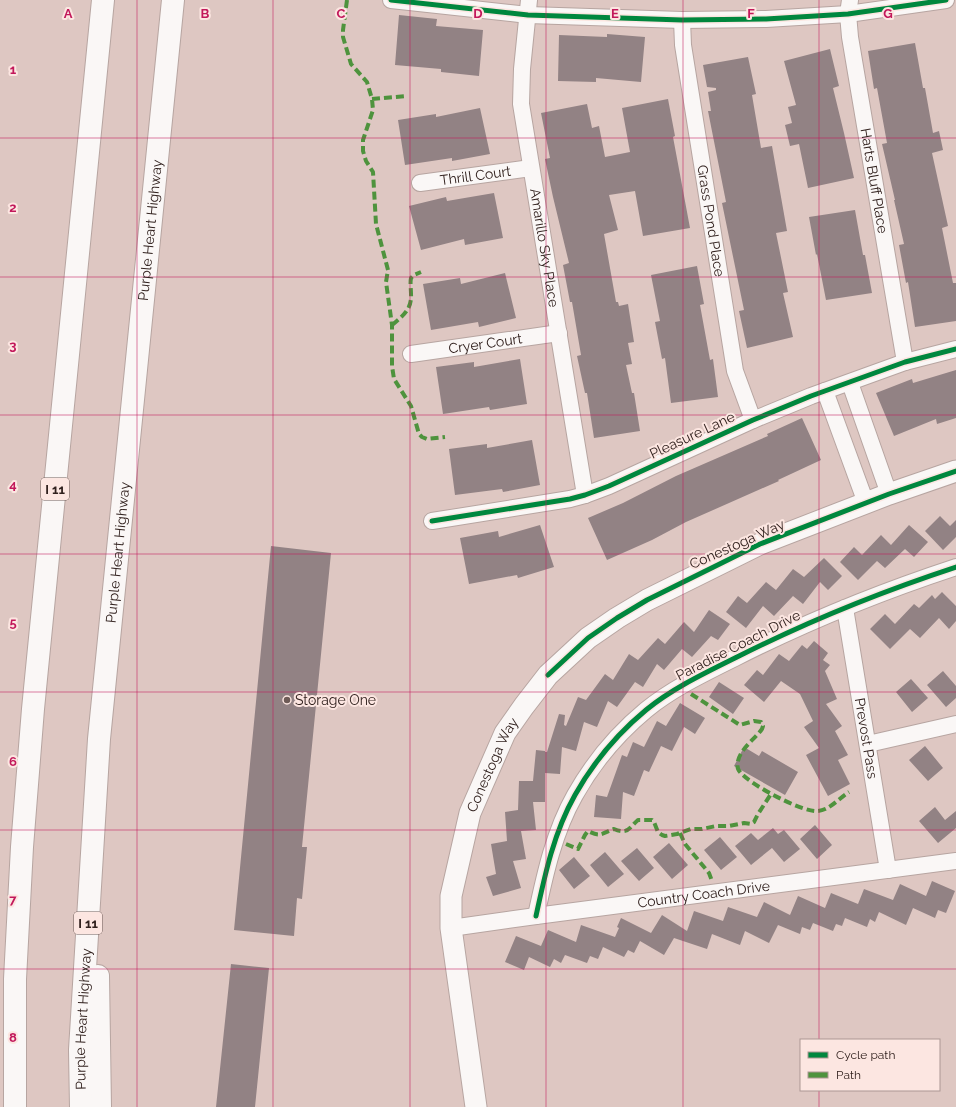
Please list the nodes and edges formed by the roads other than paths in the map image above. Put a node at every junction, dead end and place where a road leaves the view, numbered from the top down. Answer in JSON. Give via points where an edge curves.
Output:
{"nodes":[{"id":1,"x":103,"y":0,"type":"edge"},
{"id":2,"x":173,"y":0,"type":"edge"},
{"id":3,"x":391,"y":0,"type":"edge"},
{"id":4,"x":946,"y":0,"type":"edge"},
{"id":5,"x":528,"y":7,"type":"edge"},
{"id":6,"x":849,"y":7,"type":"edge"},
{"id":7,"x":682,"y":20,"type":"junction"},
{"id":8,"x":531,"y":168,"type":"junction"},
{"id":9,"x":420,"y":183,"type":"dead end"},
{"id":10,"x":559,"y":333,"type":"junction"},
{"id":11,"x":956,"y":349,"type":"edge"},
{"id":12,"x":411,"y":354,"type":"dead end"},
{"id":13,"x":905,"y":362,"type":"junction"},
{"id":14,"x":850,"y":383,"type":"junction"},
{"id":15,"x":825,"y":391,"type":"junction"},
{"id":16,"x":753,"y":420,"type":"junction"},
{"id":17,"x":956,"y":471,"type":"edge"},
{"id":18,"x":889,"y":494,"type":"junction"},
{"id":19,"x":585,"y":495,"type":"junction"},
{"id":20,"x":866,"y":503,"type":"junction"},
{"id":21,"x":432,"y":521,"type":"dead end"},
{"id":22,"x":956,"y":567,"type":"edge"},
{"id":23,"x":845,"y":608,"type":"junction"},
{"id":24,"x":956,"y":724,"type":"edge"},
{"id":25,"x":98,"y":739,"type":"junction"},
{"id":26,"x":868,"y":744,"type":"junction"},
{"id":27,"x":956,"y":861,"type":"edge"},
{"id":28,"x":888,"y":870,"type":"junction"},
{"id":29,"x":536,"y":916,"type":"junction"},
{"id":30,"x":451,"y":928,"type":"junction"},
{"id":31,"x":15,"y":979,"type":"junction"},
{"id":32,"x":0,"y":1084,"type":"edge"},
{"id":33,"x":15,"y":1107,"type":"edge"},
{"id":34,"x":81,"y":1107,"type":"edge"},
{"id":35,"x":100,"y":1107,"type":"edge"},
{"id":36,"x":476,"y":1107,"type":"edge"}],
"edges":[{"from":1,"to":31,"type":"highway","number":"I 11","via":[[33,709]]},
{"from":2,"to":25,"type":"highway","name":"Purple Heart Highway","number":"I 11"},
{"from":3,"to":5,"type":"street"},
{"from":4,"to":6,"type":"street"},
{"from":5,"to":7,"type":"street"},
{"from":5,"to":8,"type":"street","name":"Amarillo Sky Place","via":[[521,104]]},
{"from":6,"to":7,"type":"street","via":[[766,19]]},
{"from":6,"to":13,"type":"street","name":"Harts Bluff Place","via":[[850,38]]},
{"from":7,"to":16,"type":"street","name":"Grass Pond Place","via":[[683,45],[734,371]]},
{"from":8,"to":9,"type":"street","name":"Thrill Court"},
{"from":8,"to":10,"type":"street","name":"Amarillo Sky Place"},
{"from":10,"to":12,"type":"street","name":"Cryer Court"},
{"from":10,"to":19,"type":"street","name":"Amarillo Sky Place"},
{"from":11,"to":13,"type":"street","name":"Pleasure Lane"},
{"from":13,"to":14,"type":"street","name":"Pleasure Lane"},
{"from":14,"to":15,"type":"street","name":"Pleasure Lane"},
{"from":14,"to":18,"type":"street"},
{"from":15,"to":16,"type":"street","name":"Pleasure Lane"},
{"from":15,"to":20,"type":"street"},
{"from":16,"to":19,"type":"street","name":"Pleasure Lane"},
{"from":17,"to":18,"type":"street","name":"Conestoga Way"},
{"from":18,"to":20,"type":"street","name":"Conestoga Way"},
{"from":19,"to":21,"type":"street","name":"Pleasure Lane"},
{"from":20,"to":30,"type":"street","name":"Conestoga Way","via":[[760,544],[647,600],[588,638],[548,675],[505,733],[470,812],[451,896]]},
{"from":22,"to":23,"type":"street","name":"Paradise Coach Drive"},
{"from":23,"to":26,"type":"street","name":"Prevost Pass"},
{"from":23,"to":29,"type":"street","name":"Paradise Coach Drive","via":[[760,645],[715,668],[668,694],[629,725],[593,767],[566,813],[552,848]]},
{"from":24,"to":26,"type":"street"},
{"from":25,"to":34,"type":"highway","name":"Purple Heart Highway","number":"I 11","via":[[80,1050]]},
{"from":25,"to":35,"type":"highway"},
{"from":26,"to":28,"type":"street","name":"Prevost Pass"},
{"from":27,"to":28,"type":"street","name":"Country Coach Drive"},
{"from":28,"to":29,"type":"street","name":"Country Coach Drive"},
{"from":29,"to":30,"type":"street","name":"Country Coach Drive"},
{"from":30,"to":36,"type":"street","name":"Conestoga Way"},
{"from":31,"to":32,"type":"highway"},
{"from":31,"to":33,"type":"highway","number":"I 11"}]}
